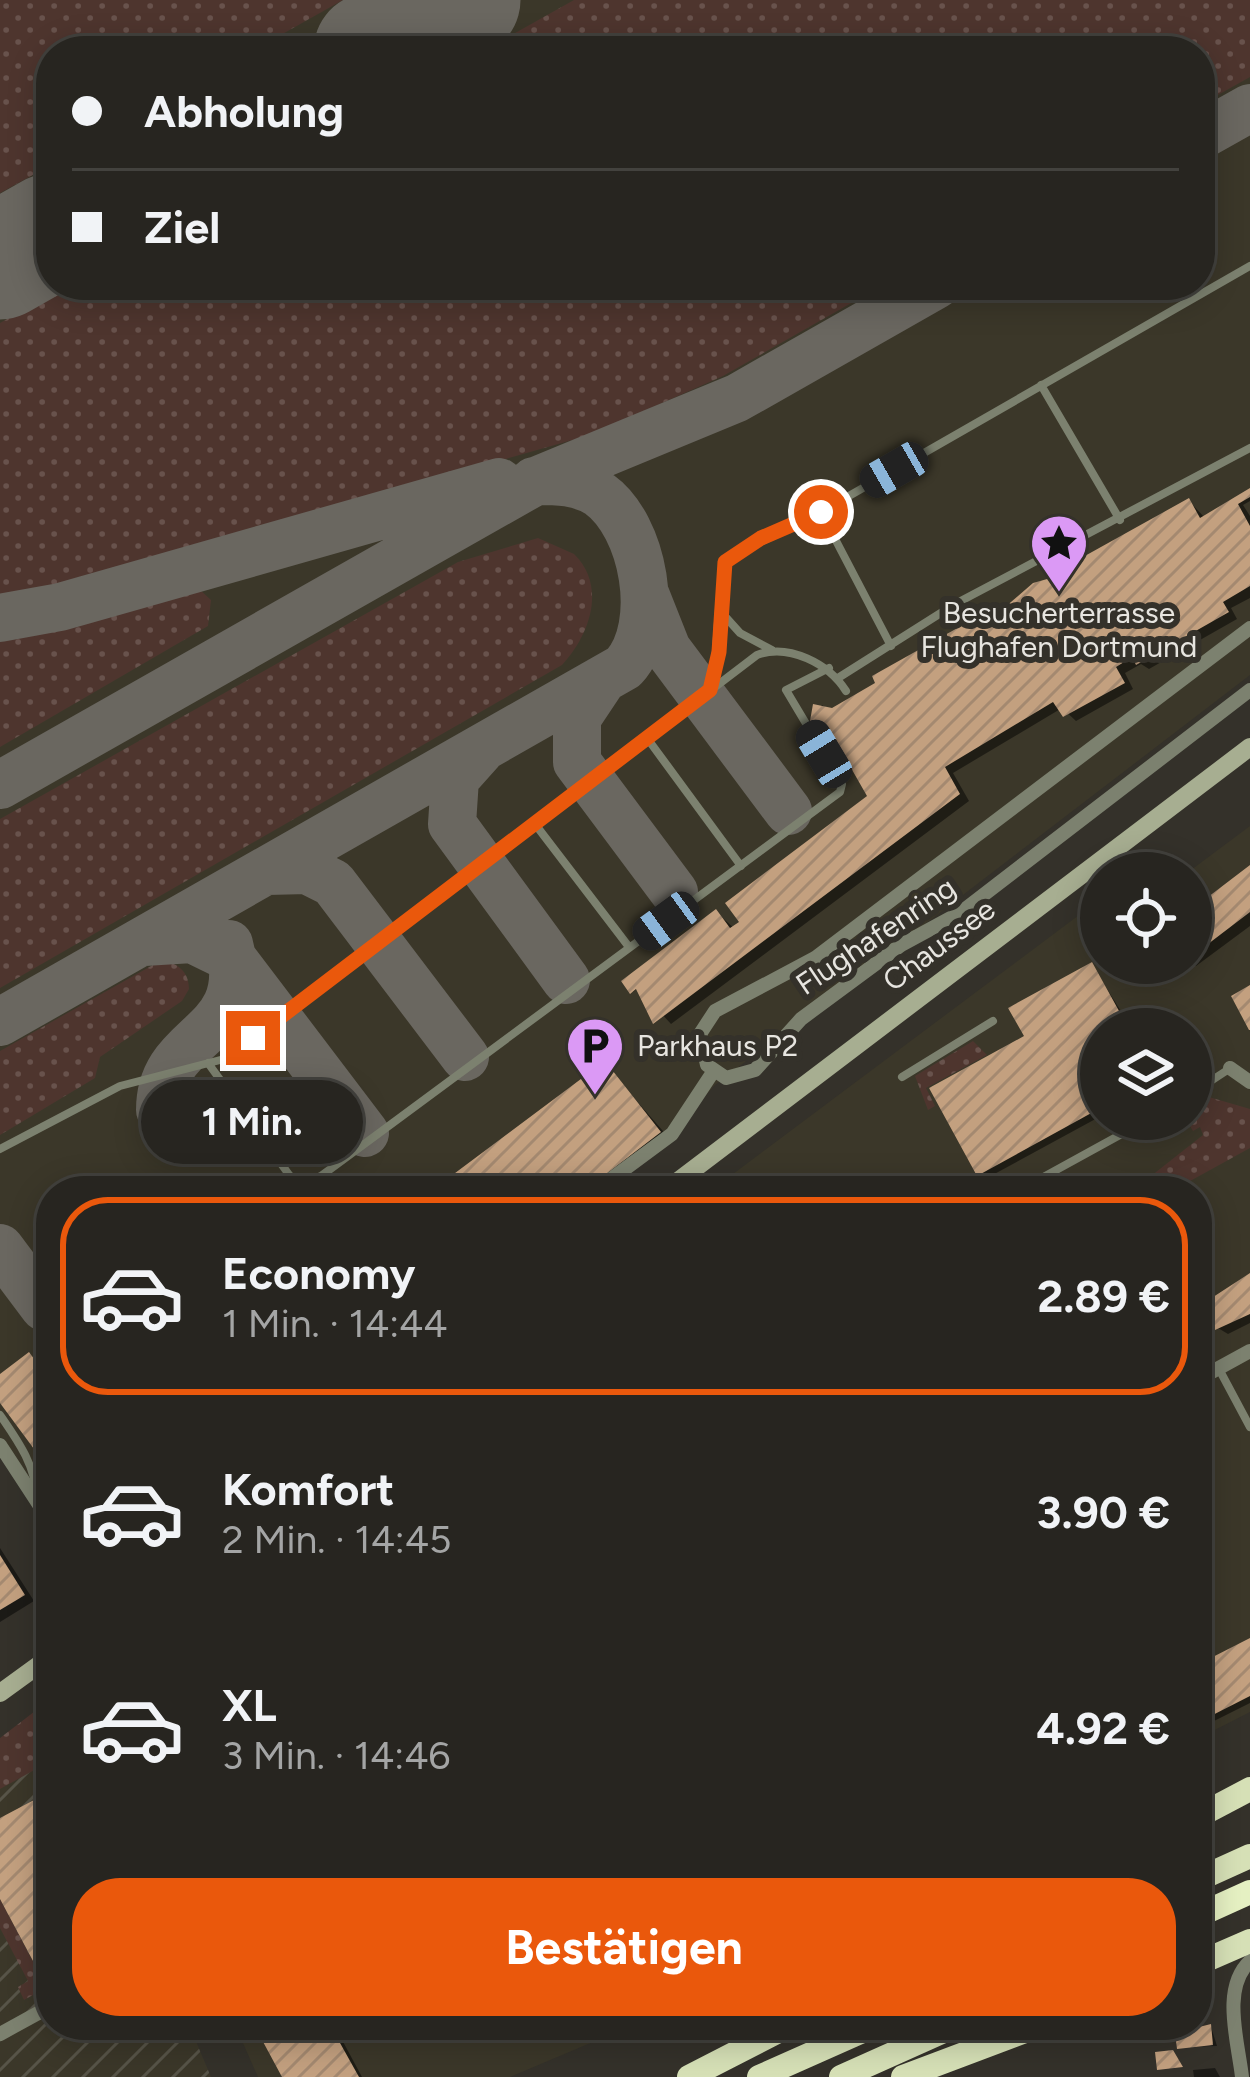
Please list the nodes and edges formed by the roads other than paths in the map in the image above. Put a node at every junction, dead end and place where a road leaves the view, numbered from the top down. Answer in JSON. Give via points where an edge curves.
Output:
{"nodes":[{"id":1,"x":1248,"y":270,"type":"edge"},
{"id":2,"x":1215,"y":288,"type":"edge"},
{"id":3,"x":1194,"y":300,"type":"edge"},
{"id":4,"x":1041,"y":386,"type":"junction"},
{"id":5,"x":1250,"y":448,"type":"edge"},
{"id":6,"x":821,"y":512,"type":"junction"},
{"id":7,"x":1120,"y":520,"type":"junction"},
{"id":8,"x":721,"y":612,"type":"junction"},
{"id":9,"x":1250,"y":628,"type":"edge"},
{"id":10,"x":891,"y":646,"type":"junction"},
{"id":11,"x":773,"y":650,"type":"junction"},
{"id":12,"x":829,"y":668,"type":"junction"},
{"id":13,"x":838,"y":679,"type":"junction"},
{"id":14,"x":710,"y":690,"type":"junction"},
{"id":15,"x":1250,"y":690,"type":"edge"},
{"id":16,"x":846,"y":692,"type":"dead end"},
{"id":17,"x":647,"y":738,"type":"junction"},
{"id":18,"x":1250,"y":747,"type":"edge"},
{"id":19,"x":536,"y":824,"type":"junction"},
{"id":20,"x":742,"y":866,"type":"junction"},
{"id":21,"x":629,"y":948,"type":"junction"},
{"id":22,"x":993,"y":1021,"type":"dead end"},
{"id":23,"x":208,"y":1063,"type":"junction"},
{"id":24,"x":1231,"y":1068,"type":"joint"},
{"id":25,"x":713,"y":1072,"type":"junction"},
{"id":26,"x":902,"y":1076,"type":"dead end"},
{"id":27,"x":1212,"y":1080,"type":"edge"},
{"id":28,"x":1250,"y":1082,"type":"edge"},
{"id":29,"x":1111,"y":1140,"type":"edge"},
{"id":30,"x":0,"y":1149,"type":"edge"},
{"id":31,"x":295,"y":1176,"type":"edge"},
{"id":32,"x":318,"y":1176,"type":"edge"},
{"id":33,"x":616,"y":1176,"type":"edge"},
{"id":34,"x":685,"y":1176,"type":"edge"},
{"id":35,"x":1045,"y":1176,"type":"edge"},
{"id":36,"x":1250,"y":1351,"type":"edge"},
{"id":37,"x":1219,"y":1368,"type":"junction"},
{"id":38,"x":1212,"y":1372,"type":"edge"},
{"id":39,"x":1,"y":1416,"type":"edge"},
{"id":40,"x":1250,"y":1426,"type":"edge"},
{"id":41,"x":0,"y":1432,"type":"edge"},
{"id":42,"x":0,"y":1445,"type":"edge"},
{"id":43,"x":36,"y":1479,"type":"edge"},
{"id":44,"x":36,"y":1499,"type":"edge"},
{"id":45,"x":36,"y":1667,"type":"edge"},
{"id":46,"x":0,"y":1693,"type":"edge"},
{"id":47,"x":1250,"y":1789,"type":"edge"},
{"id":48,"x":1212,"y":1809,"type":"edge"},
{"id":49,"x":1250,"y":1856,"type":"edge"},
{"id":50,"x":1212,"y":1873,"type":"edge"},
{"id":51,"x":1250,"y":1892,"type":"edge"},
{"id":52,"x":1212,"y":1909,"type":"edge"},
{"id":53,"x":1250,"y":1941,"type":"edge"},
{"id":54,"x":1212,"y":1957,"type":"edge"},
{"id":55,"x":1250,"y":1961,"type":"edge"},
{"id":56,"x":36,"y":2014,"type":"edge"},
{"id":57,"x":0,"y":2034,"type":"edge"},
{"id":58,"x":761,"y":2040,"type":"edge"},
{"id":59,"x":842,"y":2040,"type":"edge"},
{"id":60,"x":924,"y":2040,"type":"edge"},
{"id":61,"x":1002,"y":2040,"type":"edge"},
{"id":62,"x":689,"y":2077,"type":"edge"},
{"id":63,"x":759,"y":2077,"type":"edge"},
{"id":64,"x":841,"y":2077,"type":"edge"},
{"id":65,"x":903,"y":2077,"type":"edge"},
{"id":66,"x":1242,"y":2077,"type":"edge"}],
"edges":[{"from":1,"to":2,"type":"lane"},
{"from":3,"to":4,"type":"lane"},
{"from":4,"to":6,"type":"lane"},
{"from":4,"to":7,"type":"lane"},
{"from":5,"to":7,"type":"lane"},
{"from":6,"to":8,"type":"lane","via":[[730,557]]},
{"from":6,"to":10,"type":"lane"},
{"from":7,"to":10,"type":"lane"},
{"from":8,"to":11,"type":"lane"},
{"from":8,"to":14,"type":"lane"},
{"from":9,"to":25,"type":"street","name":"Flughafenring","via":[[815,958],[715,1012],[700,1034]]},
{"from":10,"to":13,"type":"lane"},
{"from":11,"to":12,"type":"lane"},
{"from":11,"to":14,"type":"lane"},
{"from":12,"to":13,"type":"lane"},
{"from":12,"to":20,"type":"lane","via":[[786,690],[843,789]]},
{"from":13,"to":16,"type":"lane"},
{"from":14,"to":17,"type":"lane"},
{"from":15,"to":25,"type":"street","name":"Flughafenring","via":[[960,913],[901,945],[801,1019],[755,1070],[734,1078]]},
{"from":17,"to":19,"type":"lane"},
{"from":17,"to":20,"type":"lane"},
{"from":18,"to":34,"type":"main road","name":"Chaussee"},
{"from":19,"to":21,"type":"lane"},
{"from":19,"to":23,"type":"lane","via":[[228,1058]]},
{"from":20,"to":21,"type":"lane"},
{"from":21,"to":32,"type":"lane"},
{"from":22,"to":26,"type":"lane"},
{"from":23,"to":30,"type":"lane","via":[[121,1086]]},
{"from":23,"to":31,"type":"lane"},
{"from":24,"to":27,"type":"lane"},
{"from":24,"to":28,"type":"street"},
{"from":25,"to":33,"type":"street","via":[[672,1133]]},
{"from":29,"to":35,"type":"lane"},
{"from":36,"to":37,"type":"street"},
{"from":37,"to":38,"type":"street"},
{"from":37,"to":40,"type":"lane"},
{"from":39,"to":41,"type":"lane"},
{"from":39,"to":43,"type":"lane"},
{"from":42,"to":44,"type":"street"},
{"from":45,"to":46,"type":"main road"},
{"from":47,"to":48,"type":"highway"},
{"from":49,"to":50,"type":"highway"},
{"from":51,"to":52,"type":"highway"},
{"from":53,"to":54,"type":"highway"},
{"from":55,"to":66,"type":"street","via":[[1234,1998]]},
{"from":56,"to":57,"type":"street"},
{"from":58,"to":62,"type":"highway"},
{"from":59,"to":63,"type":"highway"},
{"from":60,"to":64,"type":"highway"},
{"from":61,"to":65,"type":"highway"}]}
